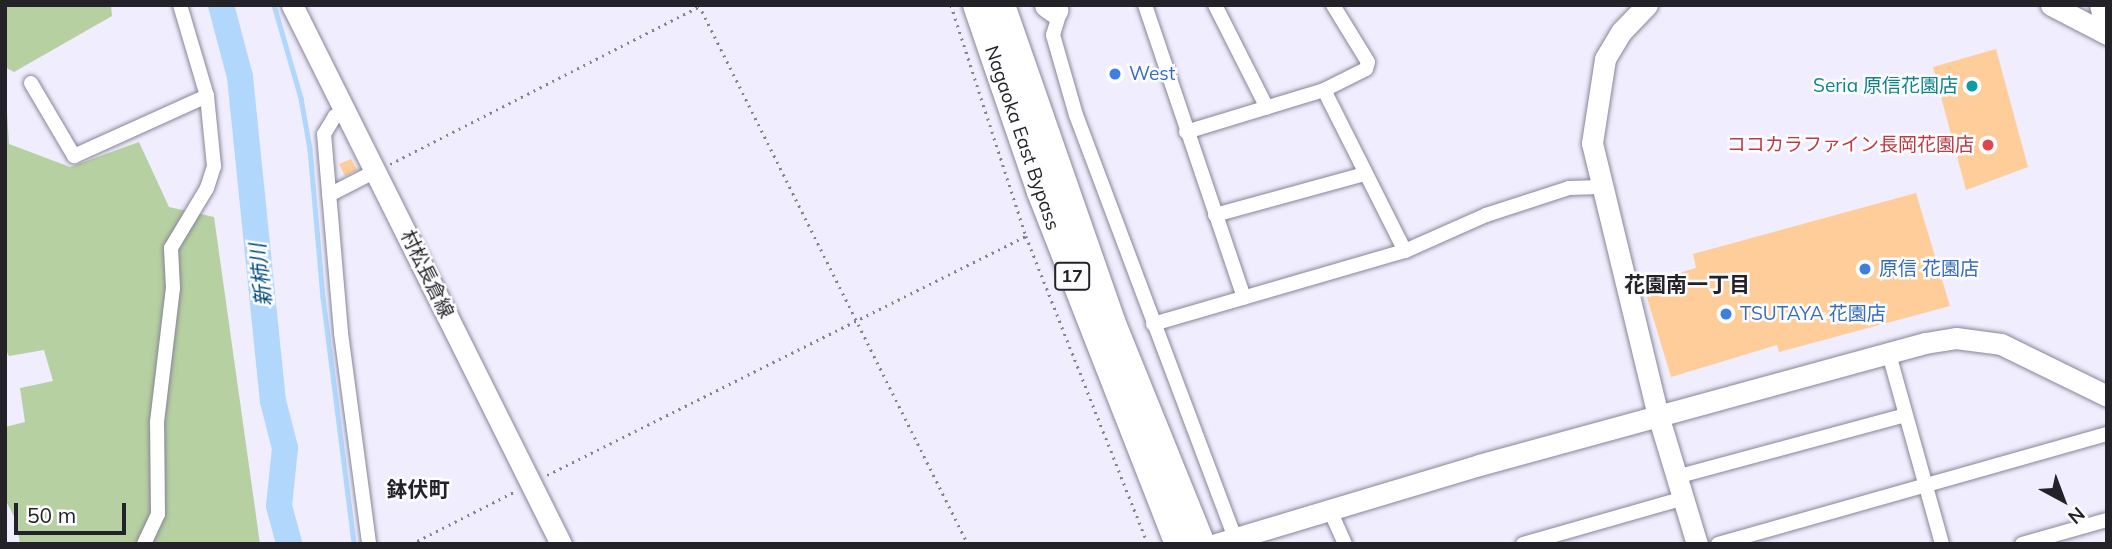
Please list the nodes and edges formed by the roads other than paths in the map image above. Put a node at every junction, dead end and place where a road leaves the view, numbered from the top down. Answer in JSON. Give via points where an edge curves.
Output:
{"nodes":[{"id":1,"x":180,"y":5,"type":"edge"},
{"id":2,"x":292,"y":5,"type":"edge"},
{"id":3,"x":976,"y":5,"type":"edge"},
{"id":4,"x":1002,"y":5,"type":"edge"},
{"id":5,"x":1145,"y":5,"type":"edge"},
{"id":6,"x":1215,"y":5,"type":"edge"},
{"id":7,"x":1332,"y":5,"type":"edge"},
{"id":8,"x":1647,"y":5,"type":"edge"},
{"id":9,"x":2051,"y":5,"type":"edge"},
{"id":10,"x":2100,"y":5,"type":"edge"},
{"id":11,"x":1057,"y":8,"type":"edge"},
{"id":12,"x":2107,"y":33,"type":"edge"},
{"id":13,"x":31,"y":83,"type":"dead end"},
{"id":14,"x":1324,"y":90,"type":"junction"},
{"id":15,"x":207,"y":96,"type":"junction"},
{"id":16,"x":1267,"y":107,"type":"junction"},
{"id":17,"x":345,"y":112,"type":"junction"},
{"id":18,"x":1186,"y":132,"type":"junction"},
{"id":19,"x":376,"y":171,"type":"junction"},
{"id":20,"x":1365,"y":174,"type":"junction"},
{"id":21,"x":1600,"y":187,"type":"junction"},
{"id":22,"x":329,"y":195,"type":"junction"},
{"id":23,"x":1215,"y":215,"type":"junction"},
{"id":24,"x":1405,"y":251,"type":"junction"},
{"id":25,"x":1244,"y":298,"type":"junction"},
{"id":26,"x":1153,"y":324,"type":"junction"},
{"id":27,"x":1889,"y":354,"type":"junction"},
{"id":28,"x":2107,"y":396,"type":"edge"},
{"id":29,"x":1658,"y":415,"type":"junction"},
{"id":30,"x":1905,"y":415,"type":"junction"},
{"id":31,"x":2107,"y":434,"type":"edge"},
{"id":32,"x":1676,"y":477,"type":"junction"},
{"id":33,"x":1925,"y":486,"type":"junction"},
{"id":34,"x":1681,"y":499,"type":"junction"},
{"id":35,"x":1329,"y":508,"type":"junction"},
{"id":36,"x":2107,"y":520,"type":"edge"},
{"id":37,"x":1229,"y":542,"type":"edge"},
{"id":38,"x":144,"y":544,"type":"edge"},
{"id":39,"x":369,"y":544,"type":"edge"},
{"id":40,"x":561,"y":544,"type":"edge"},
{"id":41,"x":1178,"y":544,"type":"edge"},
{"id":42,"x":1202,"y":544,"type":"edge"},
{"id":43,"x":1345,"y":544,"type":"edge"},
{"id":44,"x":1523,"y":544,"type":"edge"},
{"id":45,"x":1697,"y":544,"type":"edge"},
{"id":46,"x":1718,"y":544,"type":"edge"},
{"id":47,"x":1942,"y":544,"type":"edge"},
{"id":48,"x":2022,"y":544,"type":"edge"}],
"edges":[{"from":1,"to":15,"type":"street"},
{"from":2,"to":17,"type":"street","name":"村松長倉線"},
{"from":3,"to":41,"type":"highway","name":"Nagaoka East Bypass","number":"17","via":[[1040,192]]},
{"from":4,"to":42,"type":"highway","name":"Nagaoka East Bypass","number":"17","via":[[1112,321]]},
{"from":5,"to":18,"type":"street"},
{"from":6,"to":16,"type":"street"},
{"from":7,"to":14,"type":"street","via":[[1368,62],[1366,69]]},
{"from":8,"to":21,"type":"street","via":[[1611,46],[1601,74],[1592,135]]},
{"from":9,"to":12,"type":"street"},
{"from":10,"to":12,"type":"street"},
{"from":11,"to":26,"type":"street","via":[[1053,35],[1057,52]]},
{"from":13,"to":15,"type":"street","via":[[74,156]]},
{"from":14,"to":16,"type":"street"},
{"from":14,"to":20,"type":"street"},
{"from":15,"to":38,"type":"street","via":[[214,166],[207,188],[171,248],[173,288],[157,422],[158,514]]},
{"from":16,"to":18,"type":"street"},
{"from":17,"to":19,"type":"street","name":"村松長倉線"},
{"from":17,"to":22,"type":"street","via":[[335,116],[324,134]]},
{"from":18,"to":23,"type":"street"},
{"from":19,"to":22,"type":"street"},
{"from":19,"to":40,"type":"street","name":"村松長倉線"},
{"from":20,"to":23,"type":"street"},
{"from":20,"to":24,"type":"street"},
{"from":21,"to":24,"type":"street","via":[[1569,188],[1486,215]]},
{"from":21,"to":29,"type":"street"},
{"from":22,"to":39,"type":"street","via":[[341,333]]},
{"from":23,"to":25,"type":"street"},
{"from":24,"to":25,"type":"street"},
{"from":25,"to":26,"type":"street"},
{"from":26,"to":37,"type":"street"},
{"from":27,"to":28,"type":"street","via":[[1936,341],[1978,339],[2001,344]]},
{"from":27,"to":29,"type":"street"},
{"from":27,"to":30,"type":"street"},
{"from":29,"to":32,"type":"street"},
{"from":29,"to":35,"type":"street"},
{"from":30,"to":32,"type":"street"},
{"from":30,"to":33,"type":"street"},
{"from":31,"to":33,"type":"street"},
{"from":32,"to":34,"type":"street"},
{"from":33,"to":46,"type":"street"},
{"from":33,"to":47,"type":"street"},
{"from":34,"to":44,"type":"street"},
{"from":34,"to":45,"type":"street"},
{"from":35,"to":37,"type":"street"},
{"from":35,"to":43,"type":"street"},
{"from":36,"to":48,"type":"street"}]}
